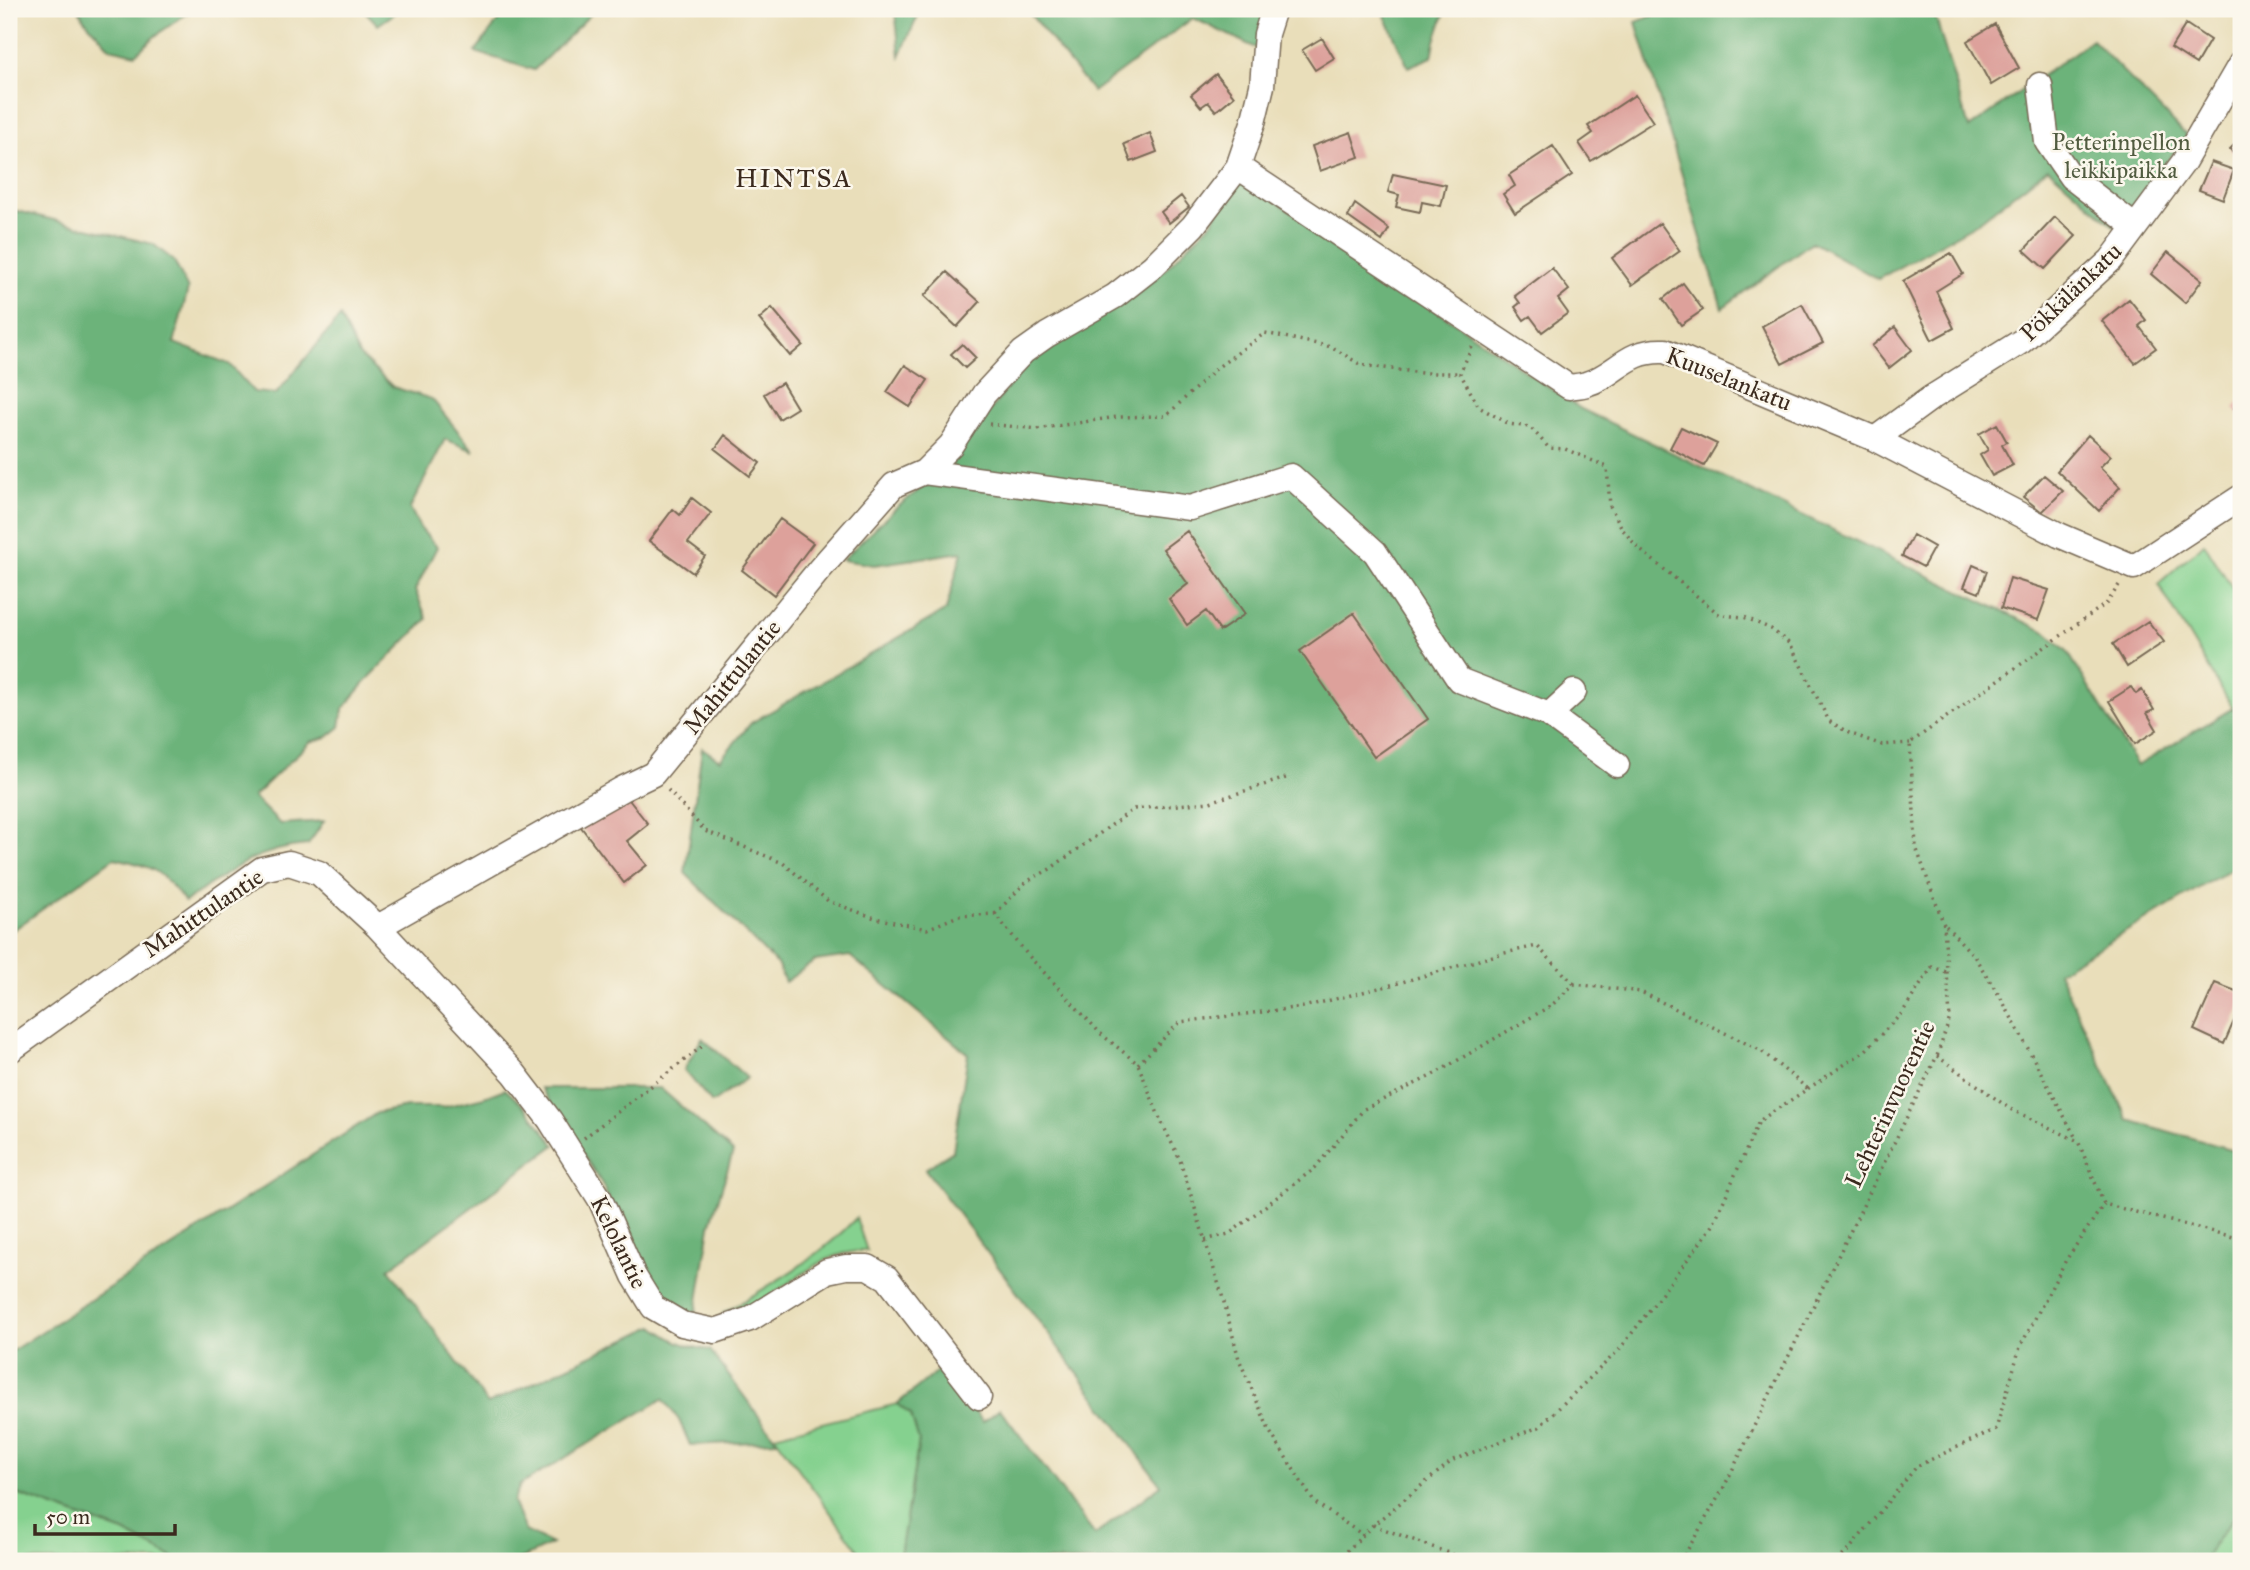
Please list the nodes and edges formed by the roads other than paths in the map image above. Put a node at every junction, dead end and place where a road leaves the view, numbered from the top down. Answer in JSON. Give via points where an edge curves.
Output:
{"nodes":[{"id":1,"x":1274,"y":9,"type":"edge"},
{"id":2,"x":2241,"y":63,"type":"edge"},
{"id":3,"x":2040,"y":85,"type":"dead end"},
{"id":4,"x":1238,"y":167,"type":"junction"},
{"id":5,"x":2136,"y":227,"type":"junction"},
{"id":6,"x":1875,"y":439,"type":"junction"},
{"id":7,"x":924,"y":472,"type":"junction"},
{"id":8,"x":2241,"y":497,"type":"edge"},
{"id":9,"x":1574,"y":692,"type":"dead end"},
{"id":10,"x":1549,"y":715,"type":"junction"},
{"id":11,"x":1617,"y":765,"type":"dead end"},
{"id":12,"x":378,"y":927,"type":"junction"},
{"id":13,"x":9,"y":1051,"type":"edge"},
{"id":14,"x":979,"y":1397,"type":"dead end"}],
"edges":[{"from":1,"to":4,"type":"street","name":"Mahittulantie","via":[[1266,34],[1262,86]]},
{"from":2,"to":5,"type":"street","name":"Pökkälänkatu","via":[[2183,163]]},
{"from":3,"to":5,"type":"street","via":[[2047,142],[2071,177]]},
{"from":4,"to":6,"type":"street","name":"Kuuselankatu","via":[[1569,387],[1588,384],[1637,354],[1665,351]]},
{"from":4,"to":7,"type":"street","name":"Mahittulantie","via":[[1193,226],[1152,267],[1115,296],[1023,352],[984,394],[951,445]]},
{"from":5,"to":6,"type":"street","name":"Pökkälänkatu","via":[[2111,260],[2022,341]]},
{"from":6,"to":8,"type":"street","name":"Kuuselankatu","via":[[2059,535],[2134,567]]},
{"from":7,"to":10,"type":"street","via":[[1190,508],[1291,476],[1375,552],[1459,680]]},
{"from":7,"to":12,"type":"street","name":"Mahittulantie","via":[[894,485],[819,569],[653,774]]},
{"from":9,"to":10,"type":"street"},
{"from":10,"to":11,"type":"street"},
{"from":12,"to":13,"type":"street","name":"Mahittulantie","via":[[319,873],[289,863],[262,869]]},
{"from":12,"to":14,"type":"street","name":"Kelolantie","via":[[514,1073],[550,1120],[600,1199],[653,1307],[682,1324],[715,1331],[750,1319],[827,1271],[869,1267],[887,1278]]}]}
